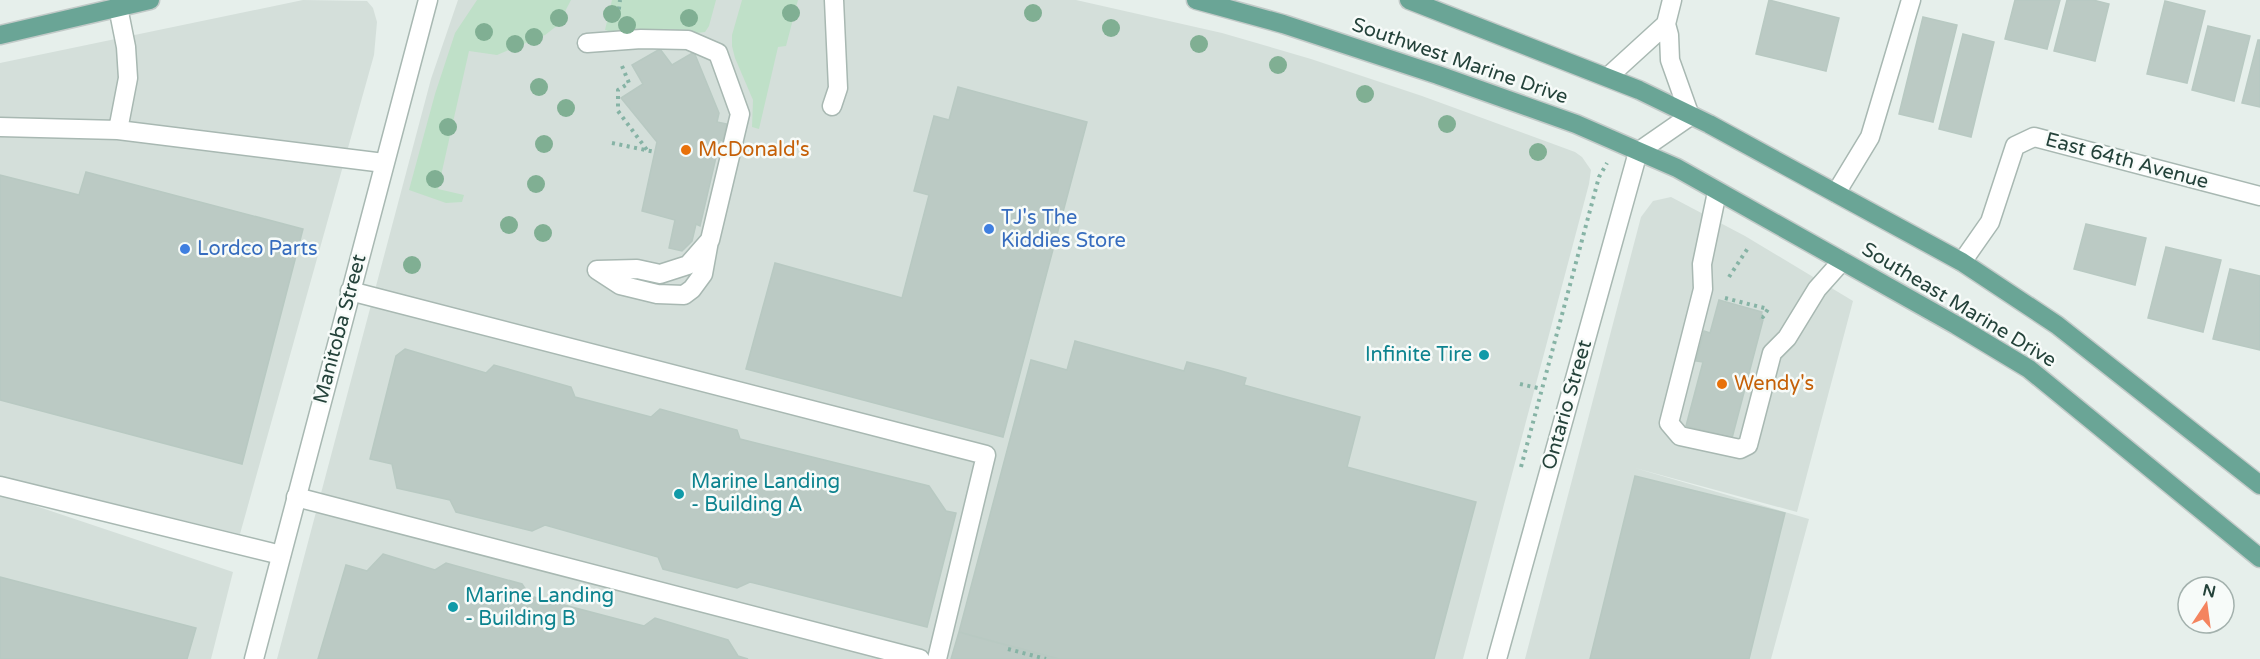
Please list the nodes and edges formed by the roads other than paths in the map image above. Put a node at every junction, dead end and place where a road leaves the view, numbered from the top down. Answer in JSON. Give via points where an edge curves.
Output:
{"nodes":[{"id":1,"x":150,"y":0,"type":"edge"},
{"id":2,"x":428,"y":0,"type":"edge"},
{"id":3,"x":834,"y":0,"type":"edge"},
{"id":4,"x":1196,"y":0,"type":"edge"},
{"id":5,"x":1409,"y":0,"type":"edge"},
{"id":6,"x":1672,"y":0,"type":"edge"},
{"id":7,"x":1911,"y":0,"type":"edge"},
{"id":8,"x":118,"y":7,"type":"junction"},
{"id":9,"x":1666,"y":24,"type":"junction"},
{"id":10,"x":0,"y":35,"type":"edge"},
{"id":11,"x":587,"y":44,"type":"dead end"},
{"id":12,"x":1608,"y":76,"type":"junction"},
{"id":13,"x":1640,"y":90,"type":"joint"},
{"id":14,"x":832,"y":106,"type":"dead end"},
{"id":15,"x":1690,"y":116,"type":"junction"},
{"id":16,"x":0,"y":127,"type":"edge"},
{"id":17,"x":118,"y":130,"type":"junction"},
{"id":18,"x":1638,"y":152,"type":"junction"},
{"id":19,"x":384,"y":163,"type":"junction"},
{"id":20,"x":1717,"y":192,"type":"junction"},
{"id":21,"x":1836,"y":193,"type":"junction"},
{"id":22,"x":2260,"y":196,"type":"edge"},
{"id":23,"x":710,"y":240,"type":"junction"},
{"id":24,"x":1842,"y":261,"type":"junction"},
{"id":25,"x":1962,"y":262,"type":"junction"},
{"id":26,"x":350,"y":291,"type":"junction"},
{"id":27,"x":2260,"y":485,"type":"edge"},
{"id":28,"x":0,"y":486,"type":"edge"},
{"id":29,"x":296,"y":497,"type":"junction"},
{"id":30,"x":281,"y":555,"type":"junction"},
{"id":31,"x":2260,"y":558,"type":"edge"},
{"id":32,"x":254,"y":659,"type":"edge"},
{"id":33,"x":920,"y":659,"type":"edge"},
{"id":34,"x":937,"y":659,"type":"edge"},
{"id":35,"x":1497,"y":659,"type":"edge"}],
"edges":[{"from":1,"to":8,"type":"main road"},
{"from":2,"to":19,"type":"street","name":"Manitoba Street"},
{"from":3,"to":14,"type":"street","via":[[838,88]]},
{"from":4,"to":18,"type":"main road","name":"Southwest Marine Drive","via":[[1438,75],[1576,124]]},
{"from":5,"to":12,"type":"main road","name":"Southwest Marine Drive"},
{"from":6,"to":9,"type":"street"},
{"from":7,"to":21,"type":"street","via":[[1870,137]]},
{"from":8,"to":10,"type":"main road"},
{"from":8,"to":17,"type":"street","via":[[128,78]]},
{"from":9,"to":12,"type":"street"},
{"from":9,"to":15,"type":"street","via":[[1671,60]]},
{"from":11,"to":23,"type":"street","via":[[688,40],[718,53],[740,114]]},
{"from":12,"to":13,"type":"main road","name":"Southwest Marine Drive"},
{"from":13,"to":15,"type":"main road","name":"Southeast Marine Drive"},
{"from":15,"to":18,"type":"street"},
{"from":15,"to":21,"type":"main road","name":"Southeast Marine Drive"},
{"from":16,"to":17,"type":"street"},
{"from":17,"to":19,"type":"street"},
{"from":18,"to":20,"type":"main road","name":"Southeast Marine Drive","via":[[1677,168]]},
{"from":18,"to":35,"type":"street","name":"Ontario Street"},
{"from":19,"to":26,"type":"street","name":"Manitoba Street"},
{"from":20,"to":24,"type":"main road","name":"Southeast Marine Drive"},
{"from":20,"to":24,"type":"street","via":[[1702,264],[1703,289],[1669,423],[1680,436],[1740,449],[1748,445],[1772,353]]},
{"from":21,"to":25,"type":"main road","name":"Southeast Marine Drive"},
{"from":22,"to":25,"type":"street","name":"East 64th Avenue","via":[[2034,137],[2014,146],[1990,222]]},
{"from":23,"to":23,"type":"street","via":[[688,265],[660,274],[637,269],[597,270],[620,285],[657,294],[684,295],[703,274]]},
{"from":24,"to":31,"type":"main road","name":"Southeast Marine Drive","via":[[2029,369]]},
{"from":25,"to":27,"type":"main road","name":"Southeast Marine Drive","via":[[2057,325]]},
{"from":26,"to":29,"type":"street","name":"Manitoba Street"},
{"from":26,"to":34,"type":"street","via":[[986,455]]},
{"from":28,"to":30,"type":"street"},
{"from":29,"to":30,"type":"street","name":"Manitoba Street"},
{"from":29,"to":33,"type":"street"},
{"from":30,"to":32,"type":"street","name":"Manitoba Street"}]}
